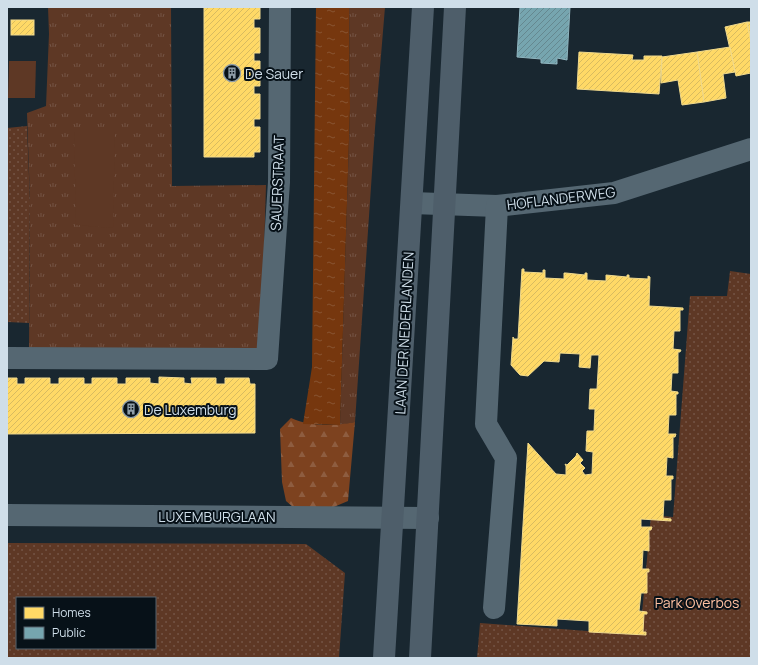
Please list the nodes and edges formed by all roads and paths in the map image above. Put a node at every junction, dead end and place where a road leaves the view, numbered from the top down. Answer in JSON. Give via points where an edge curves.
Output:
{"nodes":[{"id":1,"x":280,"y":7,"type":"edge"},
{"id":2,"x":423,"y":7,"type":"edge"},
{"id":3,"x":456,"y":7,"type":"edge"},
{"id":4,"x":751,"y":149,"type":"edge"},
{"id":5,"x":412,"y":203,"type":"junction"},
{"id":6,"x":443,"y":204,"type":"junction"},
{"id":7,"x":497,"y":206,"type":"junction"},
{"id":8,"x":7,"y":358,"type":"edge"},
{"id":9,"x":7,"y":515,"type":"edge"},
{"id":10,"x":393,"y":518,"type":"junction"},
{"id":11,"x":428,"y":518,"type":"junction"},
{"id":12,"x":494,"y":608,"type":"dead end"},
{"id":13,"x":384,"y":658,"type":"edge"},
{"id":14,"x":420,"y":658,"type":"edge"}],
"edges":[{"from":1,"to":8,"type":"street","name":"SAUERSTRAAT","via":[[278,182],[267,359]]},
{"from":2,"to":5,"type":"main road","name":"LAAN DER NEDERLANDEN"},
{"from":3,"to":6,"type":"main road"},
{"from":4,"to":7,"type":"street","name":"HOFLANDERWEG","via":[[614,193]]},
{"from":5,"to":6,"type":"street","name":"HOFLANDERWEG"},
{"from":5,"to":10,"type":"main road","name":"LAAN DER NEDERLANDEN"},
{"from":6,"to":7,"type":"street","name":"HOFLANDERWEG"},
{"from":6,"to":11,"type":"main road"},
{"from":7,"to":12,"type":"street","via":[[486,424],[506,458]]},
{"from":9,"to":10,"type":"street","name":"LUXEMBURGLAAN"},
{"from":10,"to":11,"type":"street","name":"LUXEMBURGLAAN"},
{"from":10,"to":13,"type":"main road","name":"LAAN DER NEDERLANDEN"},
{"from":11,"to":14,"type":"main road"}]}
